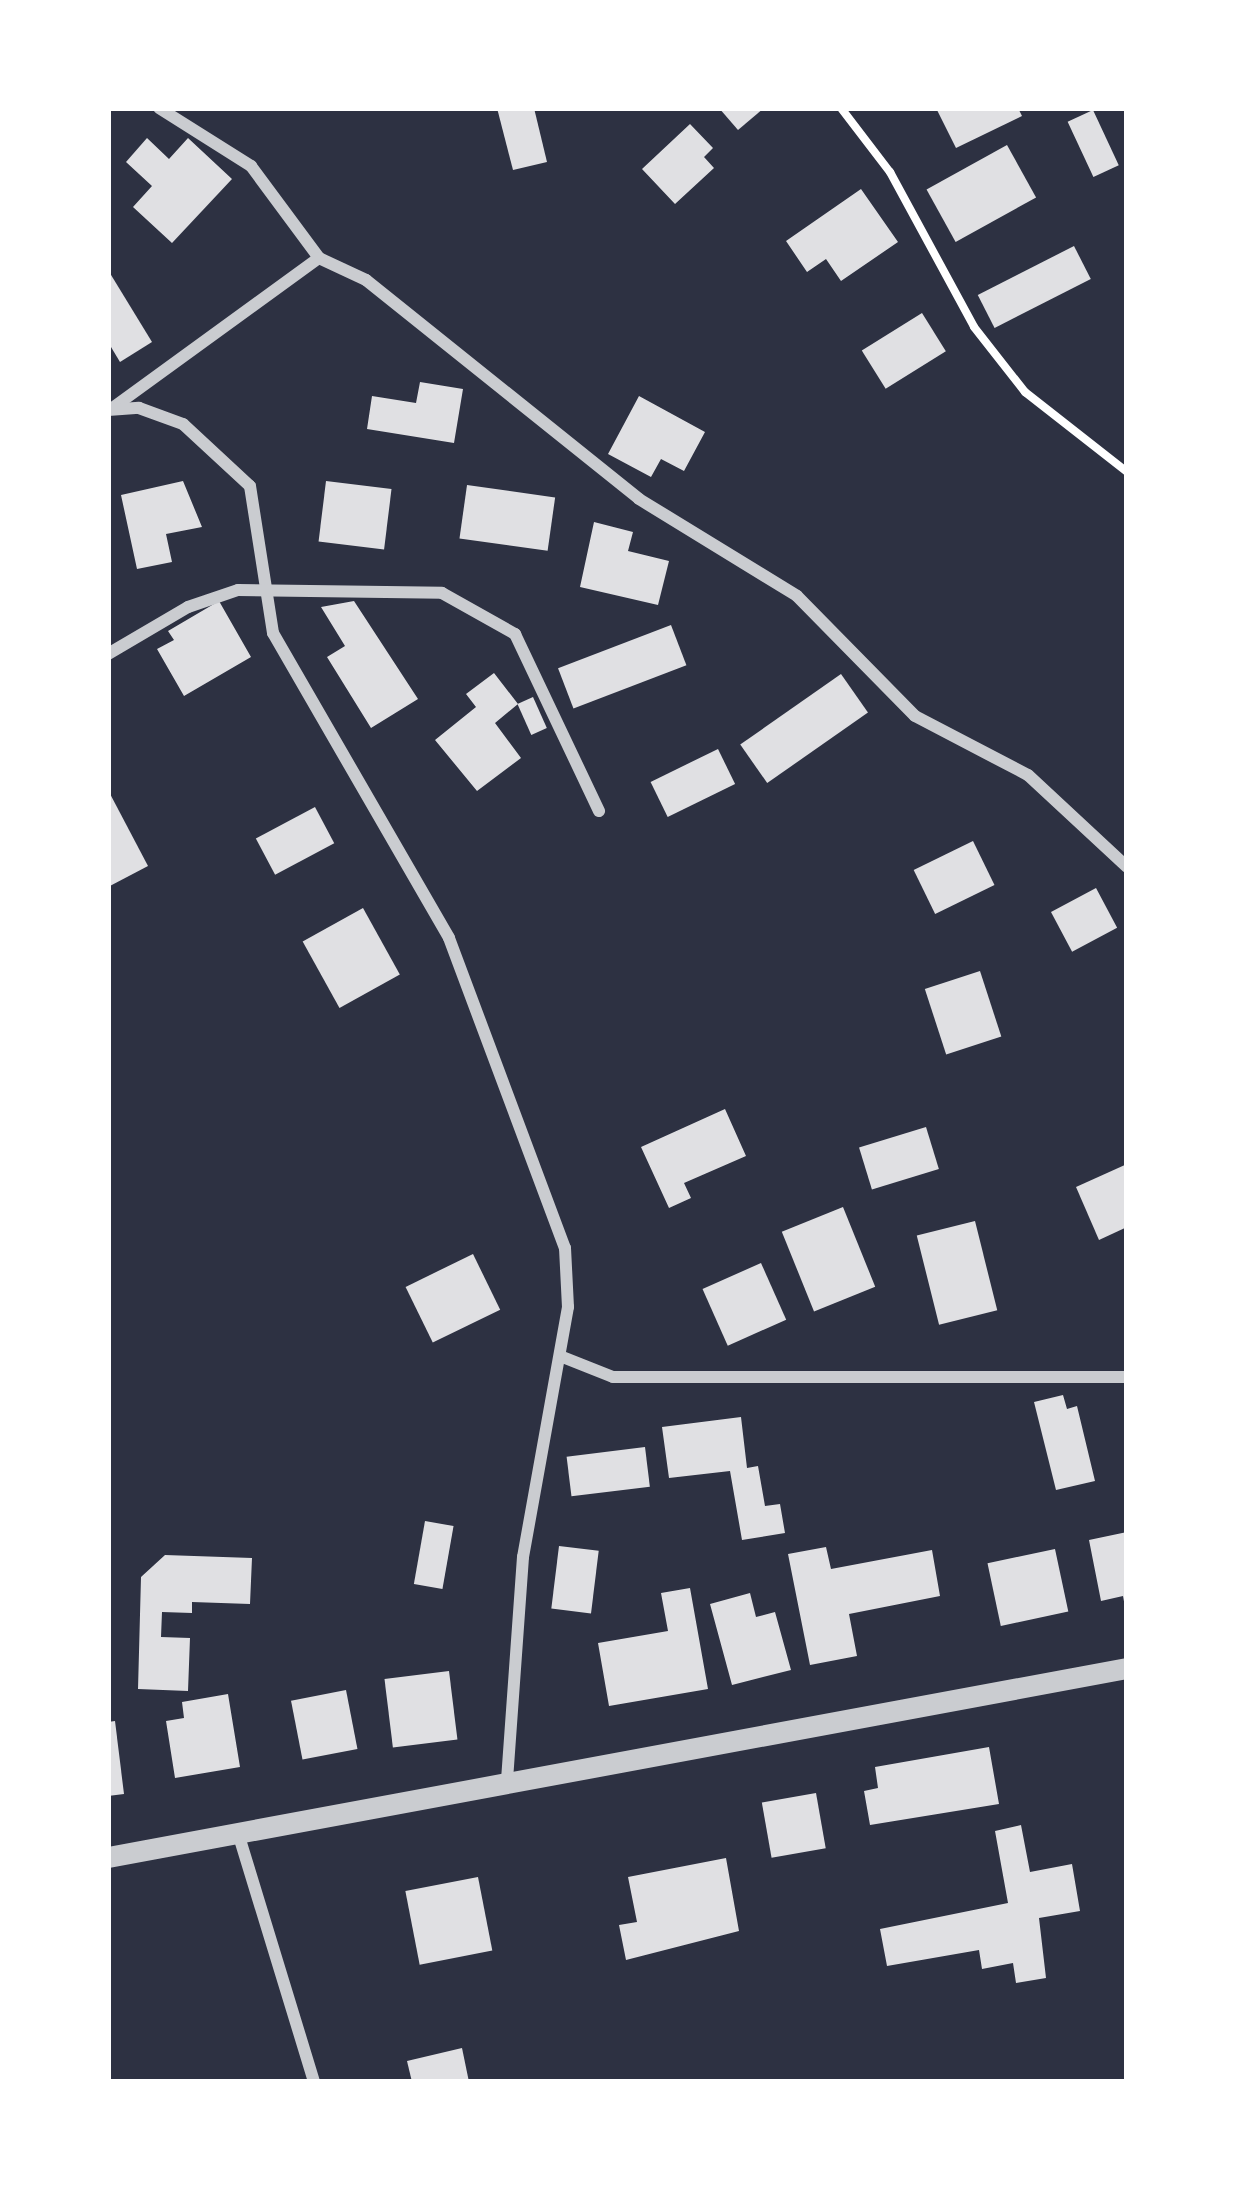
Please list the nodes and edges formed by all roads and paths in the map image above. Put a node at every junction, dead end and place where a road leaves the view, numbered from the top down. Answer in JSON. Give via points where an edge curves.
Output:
{"nodes":[{"id":1,"x":159,"y":108,"type":"edge"},
{"id":2,"x":841,"y":108,"type":"edge"},
{"id":3,"x":319,"y":258,"type":"junction"},
{"id":4,"x":109,"y":410,"type":"edge"},
{"id":5,"x":1127,"y":472,"type":"edge"},
{"id":6,"x":266,"y":589,"type":"junction"},
{"id":7,"x":108,"y":653,"type":"edge"},
{"id":8,"x":599,"y":812,"type":"dead end"},
{"id":9,"x":1127,"y":867,"type":"edge"},
{"id":10,"x":560,"y":1356,"type":"junction"},
{"id":11,"x":1127,"y":1377,"type":"edge"},
{"id":12,"x":1127,"y":1668,"type":"edge"},
{"id":13,"x":507,"y":1781,"type":"junction"},
{"id":14,"x":238,"y":1833,"type":"junction"},
{"id":15,"x":108,"y":1857,"type":"edge"},
{"id":16,"x":314,"y":2082,"type":"edge"}],
"edges":[{"from":1,"to":3,"type":"street","via":[[251,166]]},
{"from":2,"to":5,"type":"path","via":[[890,172],[974,327],[1024,392]]},
{"from":3,"to":4,"type":"street"},
{"from":3,"to":9,"type":"street","via":[[366,280],[640,499],[797,596],[915,716],[1028,775]]},
{"from":4,"to":6,"type":"street","via":[[139,408],[184,424],[237,470],[255,500]]},
{"from":6,"to":7,"type":"street","via":[[188,608]]},
{"from":6,"to":8,"type":"street","via":[[442,593],[481,610],[515,634]]},
{"from":6,"to":10,"type":"street","via":[[286,658],[449,938],[565,1248]]},
{"from":10,"to":11,"type":"street","via":[[613,1377]]},
{"from":10,"to":13,"type":"street","via":[[524,1558]]},
{"from":12,"to":13,"type":"street"},
{"from":13,"to":14,"type":"street"},
{"from":14,"to":15,"type":"street"},
{"from":14,"to":16,"type":"street"}]}
